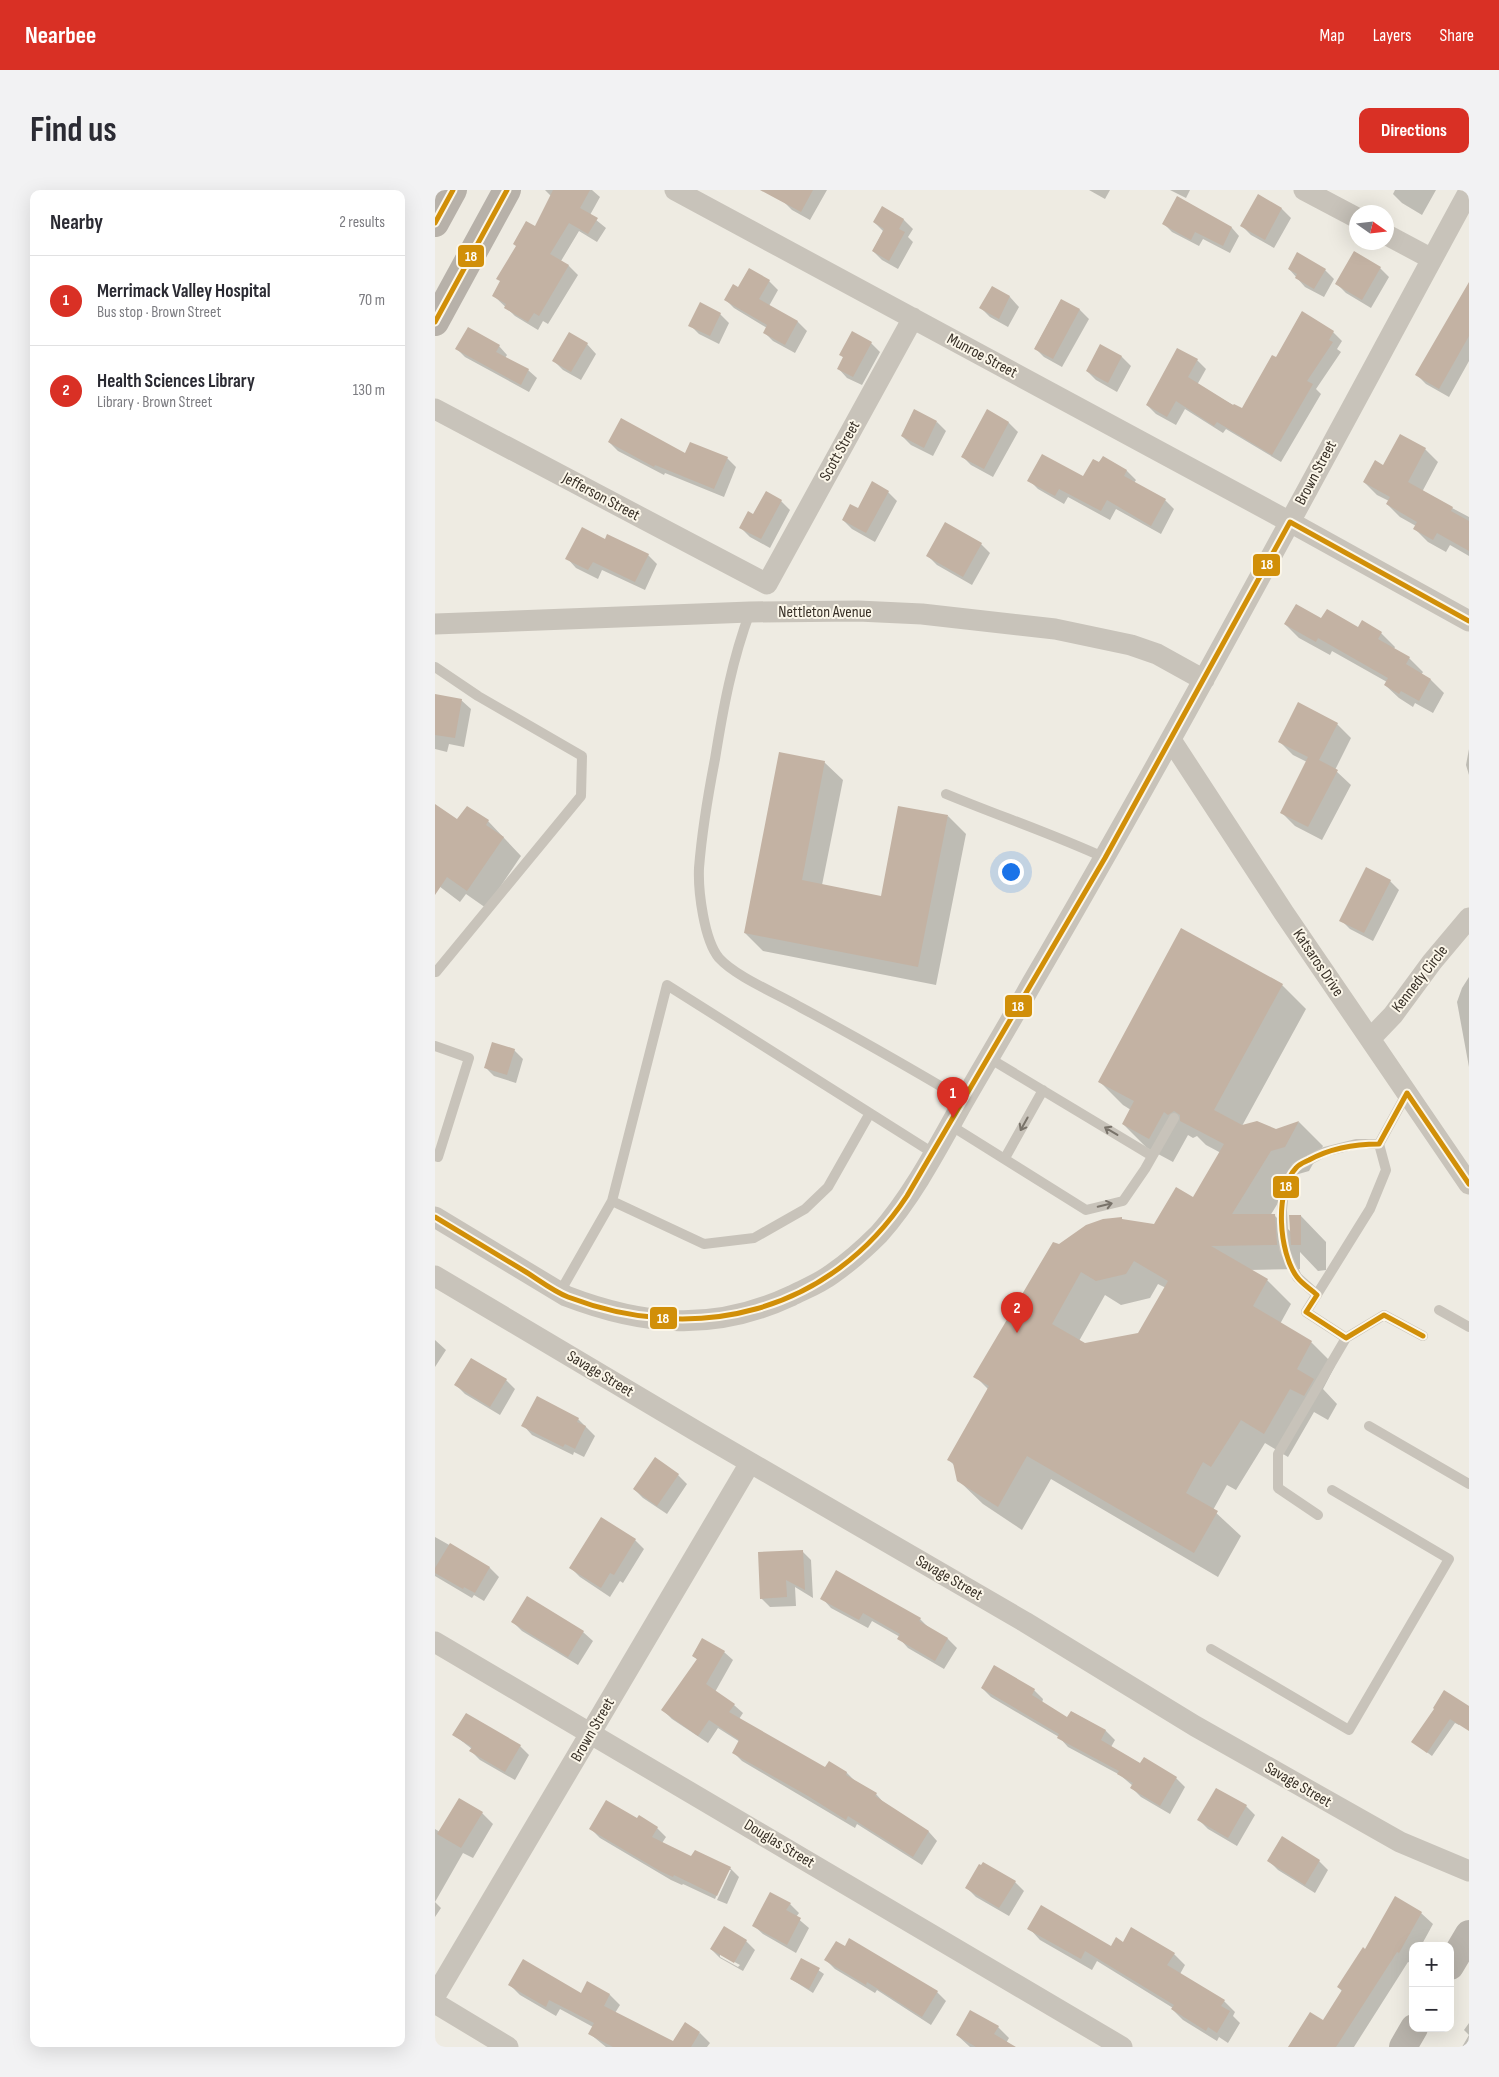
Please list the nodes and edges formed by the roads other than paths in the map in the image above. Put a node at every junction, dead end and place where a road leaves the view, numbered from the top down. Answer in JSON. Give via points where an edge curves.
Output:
{"nodes":[{"id":1,"x":453,"y":190,"type":"edge"},
{"id":2,"x":507,"y":190,"type":"edge"},
{"id":3,"x":675,"y":190,"type":"edge"},
{"id":4,"x":1304,"y":190,"type":"edge"},
{"id":5,"x":1469,"y":191,"type":"edge"},
{"id":6,"x":1349,"y":214,"type":"edge"},
{"id":7,"x":435,"y":223,"type":"edge"},
{"id":8,"x":1394,"y":238,"type":"edge"},
{"id":9,"x":1432,"y":259,"type":"junction"},
{"id":10,"x":913,"y":318,"type":"junction"},
{"id":11,"x":435,"y":322,"type":"edge"},
{"id":12,"x":435,"y":409,"type":"edge"},
{"id":13,"x":1290,"y":522,"type":"junction"},
{"id":14,"x":767,"y":584,"type":"joint"},
{"id":15,"x":750,"y":612,"type":"junction"},
{"id":16,"x":1469,"y":621,"type":"edge"},
{"id":17,"x":435,"y":624,"type":"edge"},
{"id":18,"x":435,"y":667,"type":"edge"},
{"id":19,"x":1204,"y":680,"type":"junction"},
{"id":20,"x":1171,"y":740,"type":"junction"},
{"id":21,"x":946,"y":794,"type":"dead end"},
{"id":22,"x":1105,"y":858,"type":"junction"},
{"id":23,"x":1469,"y":918,"type":"edge"},
{"id":24,"x":435,"y":972,"type":"edge"},
{"id":25,"x":1369,"y":1038,"type":"junction"},
{"id":26,"x":435,"y":1046,"type":"edge"},
{"id":27,"x":989,"y":1058,"type":"junction"},
{"id":28,"x":1043,"y":1090,"type":"junction"},
{"id":29,"x":1407,"y":1093,"type":"junction"},
{"id":30,"x":964,"y":1100,"type":"junction"},
{"id":31,"x":870,"y":1113,"type":"junction"},
{"id":32,"x":1174,"y":1118,"type":"dead end"},
{"id":33,"x":951,"y":1124,"type":"junction"},
{"id":34,"x":1379,"y":1144,"type":"junction"},
{"id":35,"x":933,"y":1153,"type":"junction"},
{"id":36,"x":435,"y":1156,"type":"edge"},
{"id":37,"x":1152,"y":1156,"type":"junction"},
{"id":38,"x":1005,"y":1158,"type":"junction"},
{"id":39,"x":1469,"y":1184,"type":"edge"},
{"id":40,"x":612,"y":1201,"type":"junction"},
{"id":41,"x":435,"y":1217,"type":"edge"},
{"id":42,"x":435,"y":1276,"type":"edge"},
{"id":43,"x":559,"y":1292,"type":"junction"},
{"id":44,"x":1317,"y":1295,"type":"junction"},
{"id":45,"x":1439,"y":1310,"type":"dead end"},
{"id":46,"x":1469,"y":1327,"type":"edge"},
{"id":47,"x":1423,"y":1336,"type":"dead end"},
{"id":48,"x":1346,"y":1338,"type":"junction"},
{"id":49,"x":1369,"y":1426,"type":"dead end"},
{"id":50,"x":750,"y":1463,"type":"junction"},
{"id":51,"x":1469,"y":1484,"type":"edge"},
{"id":52,"x":1332,"y":1490,"type":"dead end"},
{"id":53,"x":1317,"y":1515,"type":"dead end"},
{"id":54,"x":435,"y":1642,"type":"edge"},
{"id":55,"x":1211,"y":1649,"type":"dead end"},
{"id":56,"x":591,"y":1733,"type":"junction"},
{"id":57,"x":1469,"y":1871,"type":"edge"},
{"id":58,"x":1469,"y":1934,"type":"edge"},
{"id":59,"x":1454,"y":1959,"type":"edge"},
{"id":60,"x":435,"y":1996,"type":"edge"},
{"id":61,"x":435,"y":2003,"type":"edge"},
{"id":62,"x":1412,"y":2032,"type":"edge"},
{"id":63,"x":508,"y":2047,"type":"edge"},
{"id":64,"x":1122,"y":2047,"type":"edge"},
{"id":65,"x":1403,"y":2047,"type":"edge"}],
"edges":[{"from":1,"to":7,"type":"main road"},
{"from":2,"to":11,"type":"main road"},
{"from":3,"to":10,"type":"street","name":"Munroe Street"},
{"from":4,"to":6,"type":"street"},
{"from":5,"to":9,"type":"street","name":"Brown Street"},
{"from":8,"to":9,"type":"street"},
{"from":9,"to":13,"type":"street","name":"Brown Street"},
{"from":10,"to":13,"type":"street","name":"Munroe Street"},
{"from":10,"to":14,"type":"street","name":"Scott Street"},
{"from":12,"to":14,"type":"street","name":"Jefferson Street"},
{"from":13,"to":16,"type":"street"},
{"from":13,"to":19,"type":"street","name":"Brown Street"},
{"from":15,"to":17,"type":"street","name":"Nettleton Avenue"},
{"from":15,"to":19,"type":"street","name":"Nettleton Avenue","via":[[888,612],[1055,628],[1157,654]]},
{"from":15,"to":30,"type":"lane","via":[[727,689],[699,868],[705,926],[713,948],[719,958],[736,972]]},
{"from":18,"to":24,"type":"lane","via":[[478,696],[582,756],[581,796]]},
{"from":19,"to":20,"type":"street","name":"Brown Street"},
{"from":20,"to":22,"type":"street","name":"Brown Street"},
{"from":20,"to":25,"type":"street","name":"Katsaros Drive"},
{"from":21,"to":22,"type":"lane","via":[[1070,841]]},
{"from":22,"to":27,"type":"street","name":"Brown Street"},
{"from":23,"to":25,"type":"street","name":"Kennedy Circle","via":[[1393,1015]]},
{"from":25,"to":29,"type":"street","name":"Katsaros Drive"},
{"from":26,"to":36,"type":"lane","via":[[469,1058],[438,1157]]},
{"from":27,"to":28,"type":"lane"},
{"from":27,"to":30,"type":"street","name":"Brown Street"},
{"from":37,"to":28,"type":"lane","one_way":true},
{"from":28,"to":38,"type":"lane","one_way":true},
{"from":29,"to":34,"type":"lane"},
{"from":29,"to":39,"type":"street","name":"Katsaros Drive"},
{"from":30,"to":33,"type":"street","name":"Brown Street"},
{"from":31,"to":35,"type":"lane"},
{"from":31,"to":40,"type":"lane","via":[[828,1187],[805,1209],[754,1238],[703,1244]]},
{"from":31,"to":40,"type":"lane","via":[[667,985]]},
{"from":32,"to":37,"type":"lane"},
{"from":33,"to":35,"type":"street","name":"Brown Street"},
{"from":33,"to":38,"type":"lane"},
{"from":34,"to":44,"type":"lane","via":[[1385,1170],[1370,1210]]},
{"from":34,"to":44,"type":"lane","via":[[1356,1144],[1323,1152],[1296,1167],[1284,1187],[1284,1249],[1297,1277]]},
{"from":35,"to":43,"type":"street","name":"Brown Street","via":[[878,1234],[830,1276],[770,1305],[732,1316],[671,1321],[598,1307]]},
{"from":38,"to":37,"type":"lane","one_way":true,"via":[[1086,1210],[1123,1201]]},
{"from":40,"to":43,"type":"lane"},
{"from":41,"to":43,"type":"street","name":"Brown Street"},
{"from":42,"to":50,"type":"street","name":"Savage Street"},
{"from":44,"to":48,"type":"lane","via":[[1306,1312]]},
{"from":45,"to":46,"type":"lane"},
{"from":47,"to":48,"type":"lane","via":[[1384,1315]]},
{"from":48,"to":53,"type":"lane","via":[[1278,1454],[1278,1488]]},
{"from":49,"to":51,"type":"lane"},
{"from":50,"to":56,"type":"street","name":"Brown Street"},
{"from":50,"to":57,"type":"street","name":"Savage Street","via":[[1319,1797],[1400,1842]]},
{"from":52,"to":55,"type":"lane","via":[[1449,1559],[1349,1730]]},
{"from":54,"to":56,"type":"street","name":"Douglas Street"},
{"from":56,"to":60,"type":"street","name":"Brown Street"},
{"from":56,"to":64,"type":"street","name":"Douglas Street"},
{"from":58,"to":59,"type":"main road"},
{"from":61,"to":63,"type":"street"},
{"from":62,"to":65,"type":"main road"}]}
